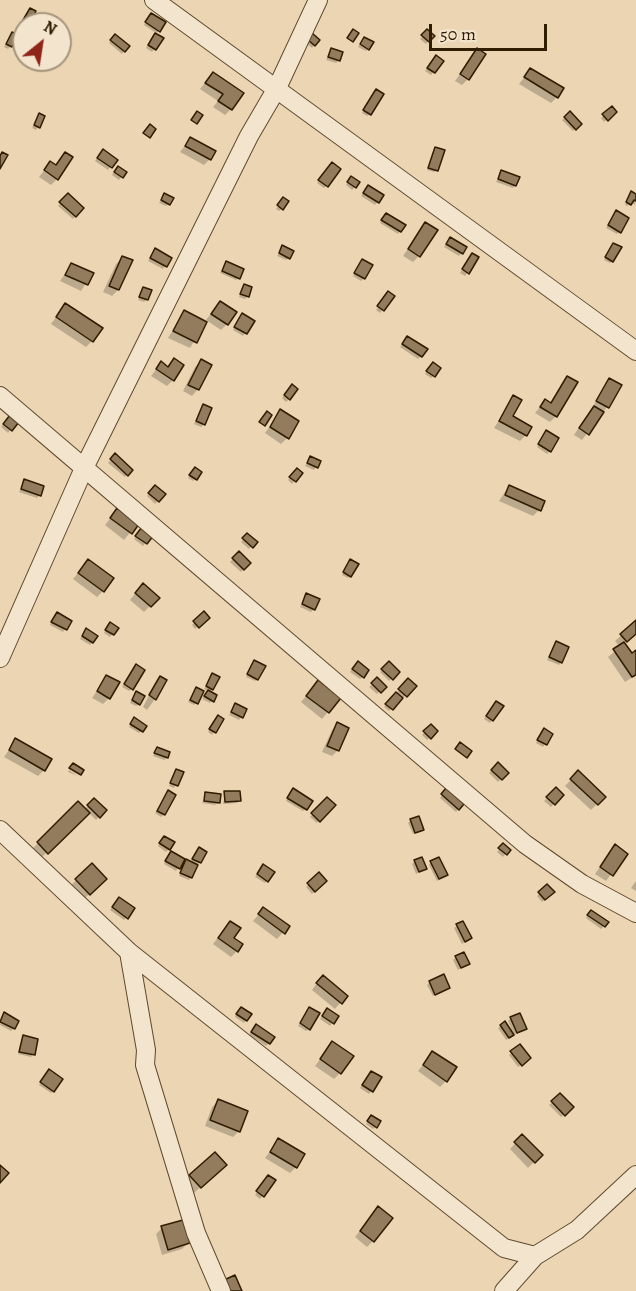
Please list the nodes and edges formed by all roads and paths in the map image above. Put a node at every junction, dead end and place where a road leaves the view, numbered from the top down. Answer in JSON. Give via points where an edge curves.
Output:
{"nodes":[{"id":1,"x":154,"y":0,"type":"edge"},
{"id":2,"x":318,"y":0,"type":"edge"},
{"id":3,"x":277,"y":88,"type":"junction"},
{"id":4,"x":636,"y":351,"type":"edge"},
{"id":5,"x":0,"y":396,"type":"edge"},
{"id":6,"x":86,"y":466,"type":"junction"},
{"id":7,"x":0,"y":658,"type":"edge"},
{"id":8,"x":0,"y":830,"type":"edge"},
{"id":9,"x":636,"y":913,"type":"edge"},
{"id":10,"x":129,"y":952,"type":"junction"},
{"id":11,"x":636,"y":1175,"type":"edge"},
{"id":12,"x":535,"y":1256,"type":"junction"},
{"id":13,"x":221,"y":1291,"type":"edge"},
{"id":14,"x":504,"y":1291,"type":"edge"}],
"edges":[{"from":1,"to":3,"type":"street"},
{"from":2,"to":3,"type":"street"},
{"from":3,"to":4,"type":"street"},
{"from":3,"to":6,"type":"street","via":[[249,136]]},
{"from":5,"to":6,"type":"street"},
{"from":6,"to":7,"type":"street"},
{"from":6,"to":9,"type":"street","via":[[525,844],[582,884]]},
{"from":8,"to":10,"type":"street"},
{"from":10,"to":12,"type":"street","via":[[504,1248]]},
{"from":10,"to":13,"type":"street","via":[[146,1050],[145,1065],[196,1233]]},
{"from":11,"to":12,"type":"street","via":[[577,1230]]},
{"from":12,"to":14,"type":"street"}]}
